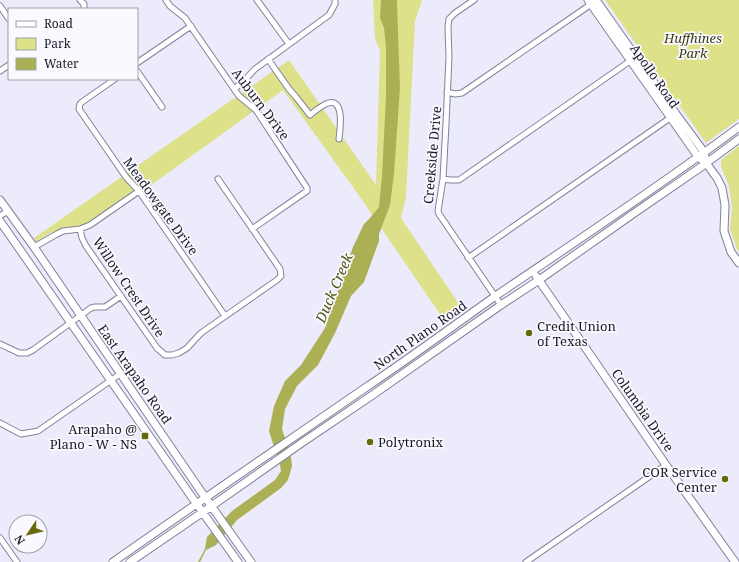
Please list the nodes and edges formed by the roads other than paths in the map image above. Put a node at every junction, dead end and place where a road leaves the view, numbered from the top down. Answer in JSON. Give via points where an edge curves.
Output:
{"nodes":[{"id":1,"x":166,"y":0,"type":"edge"},
{"id":2,"x":258,"y":0,"type":"edge"},
{"id":3,"x":335,"y":0,"type":"edge"},
{"id":4,"x":474,"y":0,"type":"edge"},
{"id":5,"x":592,"y":1,"type":"edge"},
{"id":6,"x":0,"y":6,"type":"edge"},
{"id":7,"x":8,"y":18,"type":"edge"},
{"id":8,"x":191,"y":26,"type":"junction"},
{"id":9,"x":289,"y":44,"type":"junction"},
{"id":10,"x":268,"y":59,"type":"junction"},
{"id":11,"x":630,"y":61,"type":"junction"},
{"id":12,"x":138,"y":62,"type":"edge"},
{"id":13,"x":138,"y":72,"type":"edge"},
{"id":14,"x":114,"y":80,"type":"edge"},
{"id":15,"x":234,"y":89,"type":"junction"},
{"id":16,"x":447,"y":92,"type":"junction"},
{"id":17,"x":162,"y":107,"type":"dead end"},
{"id":18,"x":670,"y":118,"type":"junction"},
{"id":19,"x":739,"y":127,"type":"edge"},
{"id":20,"x":339,"y":139,"type":"dead end"},
{"id":21,"x":739,"y":140,"type":"edge"},
{"id":22,"x":701,"y":154,"type":"junction"},
{"id":23,"x":706,"y":163,"type":"junction"},
{"id":24,"x":218,"y":179,"type":"dead end"},
{"id":25,"x":443,"y":179,"type":"junction"},
{"id":26,"x":139,"y":191,"type":"junction"},
{"id":27,"x":0,"y":200,"type":"edge"},
{"id":28,"x":625,"y":208,"type":"junction"},
{"id":29,"x":8,"y":211,"type":"junction"},
{"id":30,"x":0,"y":216,"type":"edge"},
{"id":31,"x":630,"y":216,"type":"junction"},
{"id":32,"x":0,"y":221,"type":"edge"},
{"id":33,"x":80,"y":229,"type":"junction"},
{"id":34,"x":252,"y":229,"type":"junction"},
{"id":35,"x":34,"y":247,"type":"junction"},
{"id":36,"x":468,"y":258,"type":"junction"},
{"id":37,"x":739,"y":263,"type":"edge"},
{"id":38,"x":49,"y":270,"type":"junction"},
{"id":39,"x":532,"y":271,"type":"junction"},
{"id":40,"x":539,"y":280,"type":"junction"},
{"id":41,"x":45,"y":285,"type":"junction"},
{"id":42,"x":121,"y":296,"type":"junction"},
{"id":43,"x":495,"y":296,"type":"junction"},
{"id":44,"x":501,"y":305,"type":"junction"},
{"id":45,"x":80,"y":316,"type":"junction"},
{"id":46,"x":225,"y":316,"type":"junction"},
{"id":47,"x":71,"y":322,"type":"junction"},
{"id":48,"x":447,"y":330,"type":"junction"},
{"id":49,"x":453,"y":339,"type":"junction"},
{"id":50,"x":0,"y":344,"type":"edge"},
{"id":51,"x":120,"y":374,"type":"junction"},
{"id":52,"x":111,"y":380,"type":"junction"},
{"id":53,"x":0,"y":423,"type":"edge"},
{"id":54,"x":666,"y":465,"type":"junction"},
{"id":55,"x":205,"y":497,"type":"junction"},
{"id":56,"x":196,"y":503,"type":"junction"},
{"id":57,"x":212,"y":506,"type":"junction"},
{"id":58,"x":203,"y":512,"type":"junction"},
{"id":59,"x":0,"y":538,"type":"edge"},
{"id":60,"x":17,"y":562,"type":"edge"},
{"id":61,"x":113,"y":562,"type":"edge"},
{"id":62,"x":130,"y":562,"type":"edge"},
{"id":63,"x":238,"y":562,"type":"edge"},
{"id":64,"x":251,"y":562,"type":"edge"},
{"id":65,"x":526,"y":562,"type":"edge"},
{"id":66,"x":735,"y":562,"type":"edge"}],
"edges":[{"from":1,"to":8,"type":"street","name":"Auburn Drive"},
{"from":2,"to":9,"type":"street"},
{"from":3,"to":9,"type":"street","via":[[329,15]]},
{"from":4,"to":16,"type":"street","name":"Creekside Drive","via":[[449,19]]},
{"from":5,"to":11,"type":"main road","name":"Apollo Road"},
{"from":5,"to":16,"type":"street","via":[[587,7],[462,92]]},
{"from":5,"to":22,"type":"main road","name":"Apollo Road","via":[[676,114]]},
{"from":6,"to":7,"type":"street"},
{"from":8,"to":12,"type":"street"},
{"from":8,"to":15,"type":"street","name":"Auburn Drive"},
{"from":9,"to":10,"type":"street"},
{"from":10,"to":15,"type":"street"},
{"from":10,"to":20,"type":"street","via":[[310,115],[329,103],[337,105],[340,112]]},
{"from":11,"to":18,"type":"main road","name":"Apollo Road"},
{"from":11,"to":25,"type":"street","via":[[459,180]]},
{"from":13,"to":17,"type":"street"},
{"from":14,"to":26,"type":"street","name":"Meadowgate Drive","via":[[82,102],[79,109],[126,177]]},
{"from":15,"to":34,"type":"street","name":"Auburn Drive","via":[[256,110],[308,188]]},
{"from":16,"to":25,"type":"street","name":"Creekside Drive"},
{"from":18,"to":22,"type":"main road","name":"Apollo Road"},
{"from":18,"to":36,"type":"street"},
{"from":19,"to":22,"type":"main road","name":"North Plano Road"},
{"from":21,"to":23,"type":"main road","name":"North Plano Road"},
{"from":22,"to":23,"type":"main road","name":"Apollo Road"},
{"from":22,"to":28,"type":"main road","name":"North Plano Road"},
{"from":23,"to":31,"type":"main road","name":"North Plano Road"},
{"from":23,"to":37,"type":"main road","name":"Apollo Road","via":[[722,188],[725,205],[724,232],[731,252]]},
{"from":24,"to":34,"type":"street"},
{"from":25,"to":36,"type":"street","name":"Creekside Drive","via":[[438,211]]},
{"from":26,"to":33,"type":"street","via":[[90,225]]},
{"from":26,"to":46,"type":"street","name":"Meadowgate Drive"},
{"from":27,"to":29,"type":"main road","name":"East Arapaho Road"},
{"from":28,"to":31,"type":"main road"},
{"from":28,"to":39,"type":"main road","name":"North Plano Road"},
{"from":29,"to":30,"type":"street"},
{"from":29,"to":35,"type":"main road","name":"East Arapaho Road"},
{"from":31,"to":40,"type":"main road","name":"North Plano Road"},
{"from":32,"to":41,"type":"main road","name":"East Arapaho Road"},
{"from":33,"to":35,"type":"street","via":[[63,231]]},
{"from":33,"to":42,"type":"street","name":"Willow Crest Drive","via":[[86,246]]},
{"from":34,"to":46,"type":"street","name":"Willow Crest Drive","via":[[280,269],[281,276]]},
{"from":35,"to":38,"type":"main road","name":"East Arapaho Road"},
{"from":36,"to":43,"type":"street","name":"Creekside Drive"},
{"from":38,"to":41,"type":"main road"},
{"from":38,"to":45,"type":"main road","name":"East Arapaho Road"},
{"from":39,"to":40,"type":"main road","name":"Columbia Drive"},
{"from":39,"to":43,"type":"main road","name":"North Plano Road"},
{"from":40,"to":44,"type":"main road","name":"North Plano Road"},
{"from":40,"to":54,"type":"main road","name":"Columbia Drive"},
{"from":41,"to":47,"type":"main road","name":"East Arapaho Road"},
{"from":42,"to":45,"type":"street","via":[[105,307],[91,308]]},
{"from":42,"to":46,"type":"street","name":"Willow Crest Drive","via":[[157,348],[165,355],[179,353]]},
{"from":43,"to":44,"type":"street","name":"Creekside Drive"},
{"from":43,"to":48,"type":"main road","name":"North Plano Road"},
{"from":44,"to":49,"type":"main road","name":"North Plano Road"},
{"from":45,"to":47,"type":"street"},
{"from":45,"to":51,"type":"main road","name":"East Arapaho Road"},
{"from":47,"to":50,"type":"street","via":[[26,353],[19,353]]},
{"from":47,"to":52,"type":"main road","name":"East Arapaho Road"},
{"from":48,"to":49,"type":"main road"},
{"from":48,"to":55,"type":"main road","name":"North Plano Road"},
{"from":49,"to":57,"type":"main road","name":"North Plano Road"},
{"from":51,"to":52,"type":"street"},
{"from":51,"to":55,"type":"main road","name":"East Arapaho Road"},
{"from":52,"to":53,"type":"street","via":[[38,431],[21,434]]},
{"from":52,"to":56,"type":"main road","name":"East Arapaho Road"},
{"from":54,"to":65,"type":"street"},
{"from":54,"to":66,"type":"main road","name":"Columbia Drive"},
{"from":55,"to":56,"type":"main road","name":"North Plano Road"},
{"from":55,"to":57,"type":"main road","name":"East Arapaho Road"},
{"from":56,"to":58,"type":"main road","name":"East Arapaho Road"},
{"from":56,"to":61,"type":"main road","name":"North Plano Road"},
{"from":57,"to":58,"type":"main road","name":"North Plano Road"},
{"from":57,"to":64,"type":"main road","name":"East Arapaho Road"},
{"from":58,"to":62,"type":"main road","name":"North Plano Road"},
{"from":58,"to":63,"type":"main road","name":"East Arapaho Road"},
{"from":59,"to":60,"type":"street"}]}
